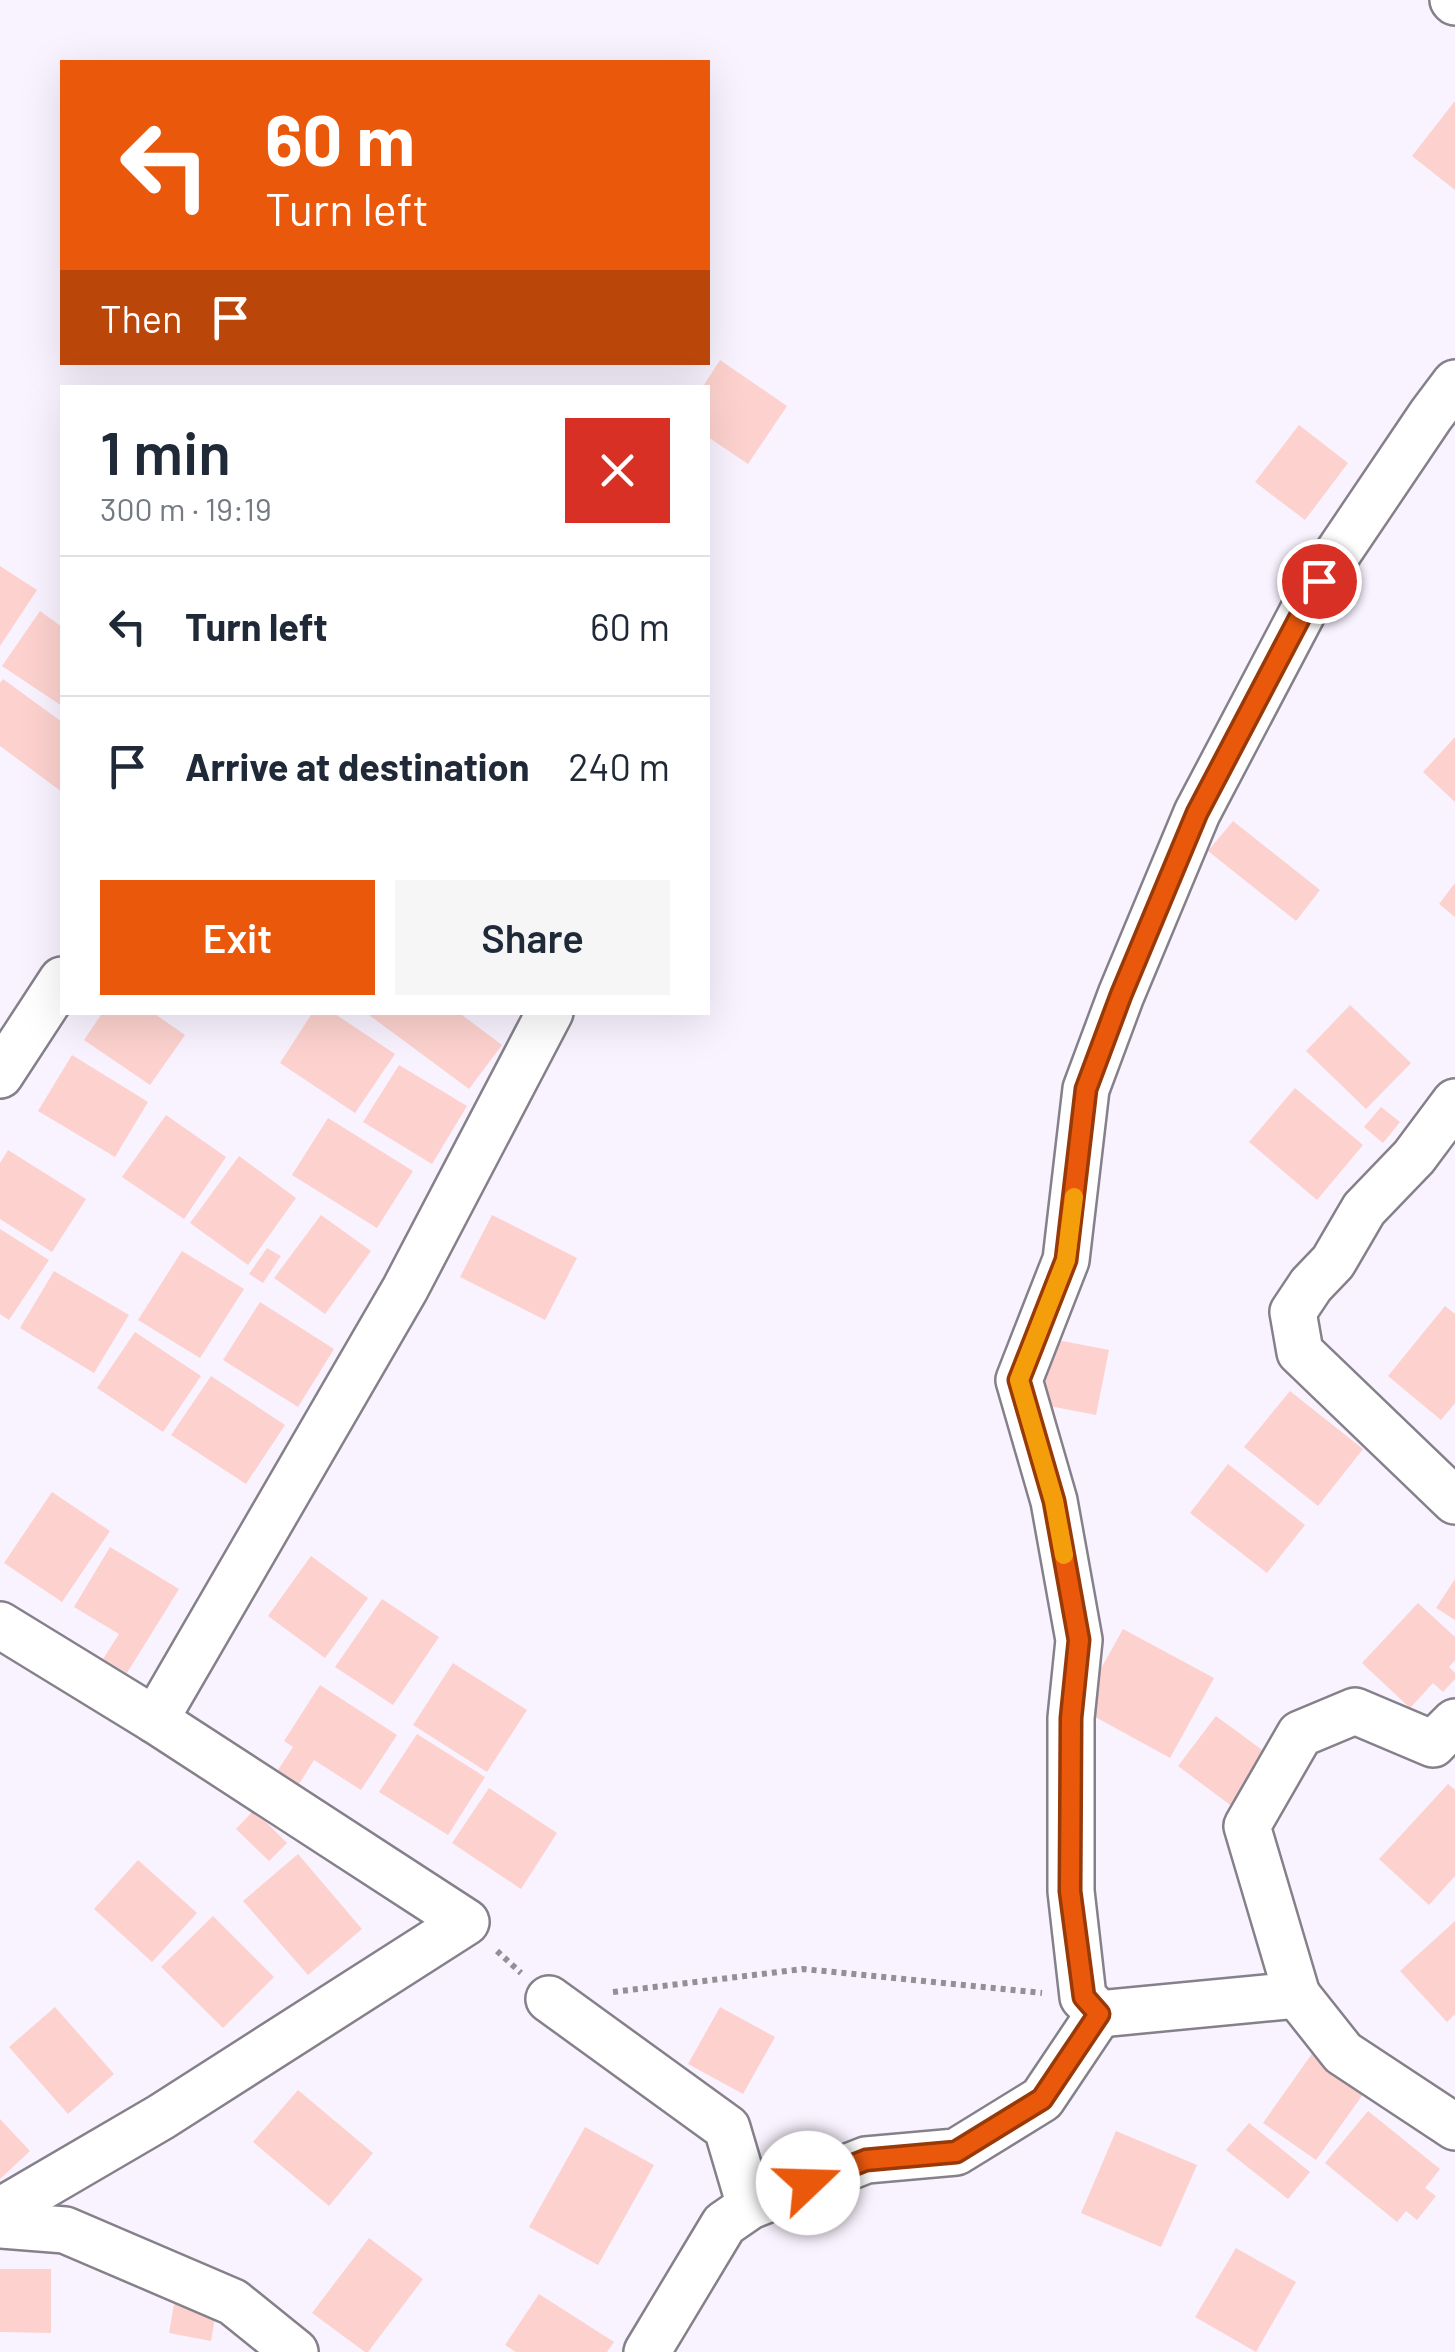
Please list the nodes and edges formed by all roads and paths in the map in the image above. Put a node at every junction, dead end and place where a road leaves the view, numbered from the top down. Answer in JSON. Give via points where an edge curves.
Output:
{"nodes":[{"id":1,"x":1455,"y":383,"type":"edge"},
{"id":2,"x":60,"y":983,"type":"edge"},
{"id":3,"x":548,"y":1015,"type":"edge"},
{"id":4,"x":0,"y":1075,"type":"edge"},
{"id":5,"x":1455,"y":1102,"type":"edge"},
{"id":6,"x":1455,"y":1501,"type":"edge"},
{"id":7,"x":0,"y":1625,"type":"edge"},
{"id":8,"x":154,"y":1720,"type":"junction"},
{"id":9,"x":1455,"y":1722,"type":"edge"},
{"id":10,"x":466,"y":1922,"type":"junction"},
{"id":11,"x":1298,"y":1995,"type":"junction"},
{"id":12,"x":549,"y":2000,"type":"junction"},
{"id":13,"x":1091,"y":2005,"type":"junction"},
{"id":14,"x":1455,"y":2128,"type":"edge"},
{"id":15,"x":750,"y":2206,"type":"junction"},
{"id":16,"x":0,"y":2212,"type":"edge"},
{"id":17,"x":0,"y":2225,"type":"edge"},
{"id":18,"x":296,"y":2352,"type":"edge"},
{"id":19,"x":648,"y":2352,"type":"edge"}],
"edges":[{"from":1,"to":13,"type":"street","via":[[1319,581],[1197,813],[1086,1089],[1066,1260],[1019,1380],[1054,1501],[1079,1640],[1071,1718],[1070,1891]]},
{"from":2,"to":4,"type":"street"},
{"from":3,"to":8,"type":"street","via":[[405,1289]]},
{"from":5,"to":6,"type":"street","via":[[1364,1209],[1293,1312],[1300,1352]]},
{"from":7,"to":8,"type":"street"},
{"from":8,"to":10,"type":"street"},
{"from":9,"to":11,"type":"street","via":[[1432,1744],[1355,1711],[1300,1734],[1246,1826]]},
{"from":10,"to":12,"type":"path"},
{"from":10,"to":16,"type":"street"},
{"from":11,"to":13,"type":"street"},
{"from":11,"to":14,"type":"street","via":[[1343,2053]]},
{"from":12,"to":13,"type":"path","via":[[804,1968]]},
{"from":12,"to":15,"type":"street","via":[[726,2128]]},
{"from":13,"to":15,"type":"street","via":[[1042,2099],[956,2152],[866,2160]]},
{"from":15,"to":19,"type":"street","via":[[724,2224]]},
{"from":17,"to":18,"type":"street","via":[[65,2230],[233,2302]]}]}
